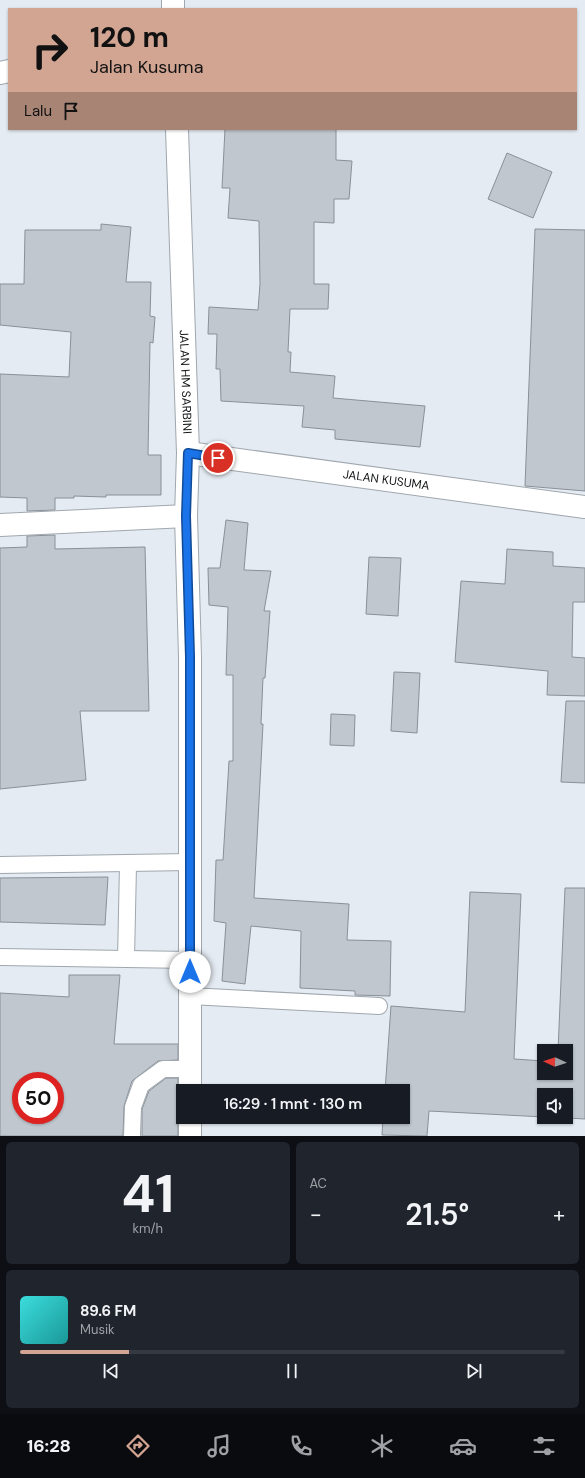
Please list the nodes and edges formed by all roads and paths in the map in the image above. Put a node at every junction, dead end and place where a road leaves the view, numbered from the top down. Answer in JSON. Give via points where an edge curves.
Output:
{"nodes":[{"id":1,"x":177,"y":130,"type":"edge"},
{"id":2,"x":188,"y":453,"type":"junction"},
{"id":3,"x":585,"y":507,"type":"edge"},
{"id":4,"x":186,"y":516,"type":"junction"},
{"id":5,"x":0,"y":525,"type":"edge"},
{"id":6,"x":190,"y":862,"type":"junction"},
{"id":7,"x":128,"y":864,"type":"junction"},
{"id":8,"x":0,"y":865,"type":"edge"},
{"id":9,"x":0,"y":957,"type":"edge"},
{"id":10,"x":126,"y":959,"type":"junction"},
{"id":11,"x":190,"y":960,"type":"junction"},
{"id":12,"x":190,"y":996,"type":"junction"},
{"id":13,"x":378,"y":1006,"type":"dead end"},
{"id":14,"x":190,"y":1069,"type":"junction"},
{"id":15,"x":190,"y":1084,"type":"edge"},
{"id":16,"x":190,"y":1124,"type":"edge"},
{"id":17,"x":132,"y":1136,"type":"edge"},
{"id":18,"x":190,"y":1136,"type":"edge"}],
"edges":[{"from":1,"to":2,"type":"main road","name":"JALAN HM SARBINI"},
{"from":2,"to":3,"type":"main road","name":"JALAN KUSUMA"},
{"from":2,"to":4,"type":"main road","name":"JALAN HM SARBINI"},
{"from":4,"to":5,"type":"main road"},
{"from":4,"to":6,"type":"main road","name":"JALAN HM SARBINI","via":[[190,657]]},
{"from":6,"to":7,"type":"lane"},
{"from":6,"to":11,"type":"main road","name":"JALAN HM SARBINI"},
{"from":7,"to":8,"type":"lane"},
{"from":7,"to":10,"type":"lane"},
{"from":9,"to":10,"type":"lane"},
{"from":10,"to":11,"type":"lane"},
{"from":11,"to":12,"type":"main road","name":"JALAN HM SARBINI"},
{"from":12,"to":13,"type":"lane"},
{"from":12,"to":14,"type":"main road","name":"JALAN HM SARBINI"},
{"from":14,"to":15,"type":"main road","name":"JALAN HM SARBINI"},
{"from":14,"to":17,"type":"lane","via":[[163,1069],[141,1084],[133,1107]]},
{"from":16,"to":18,"type":"main road"}]}
